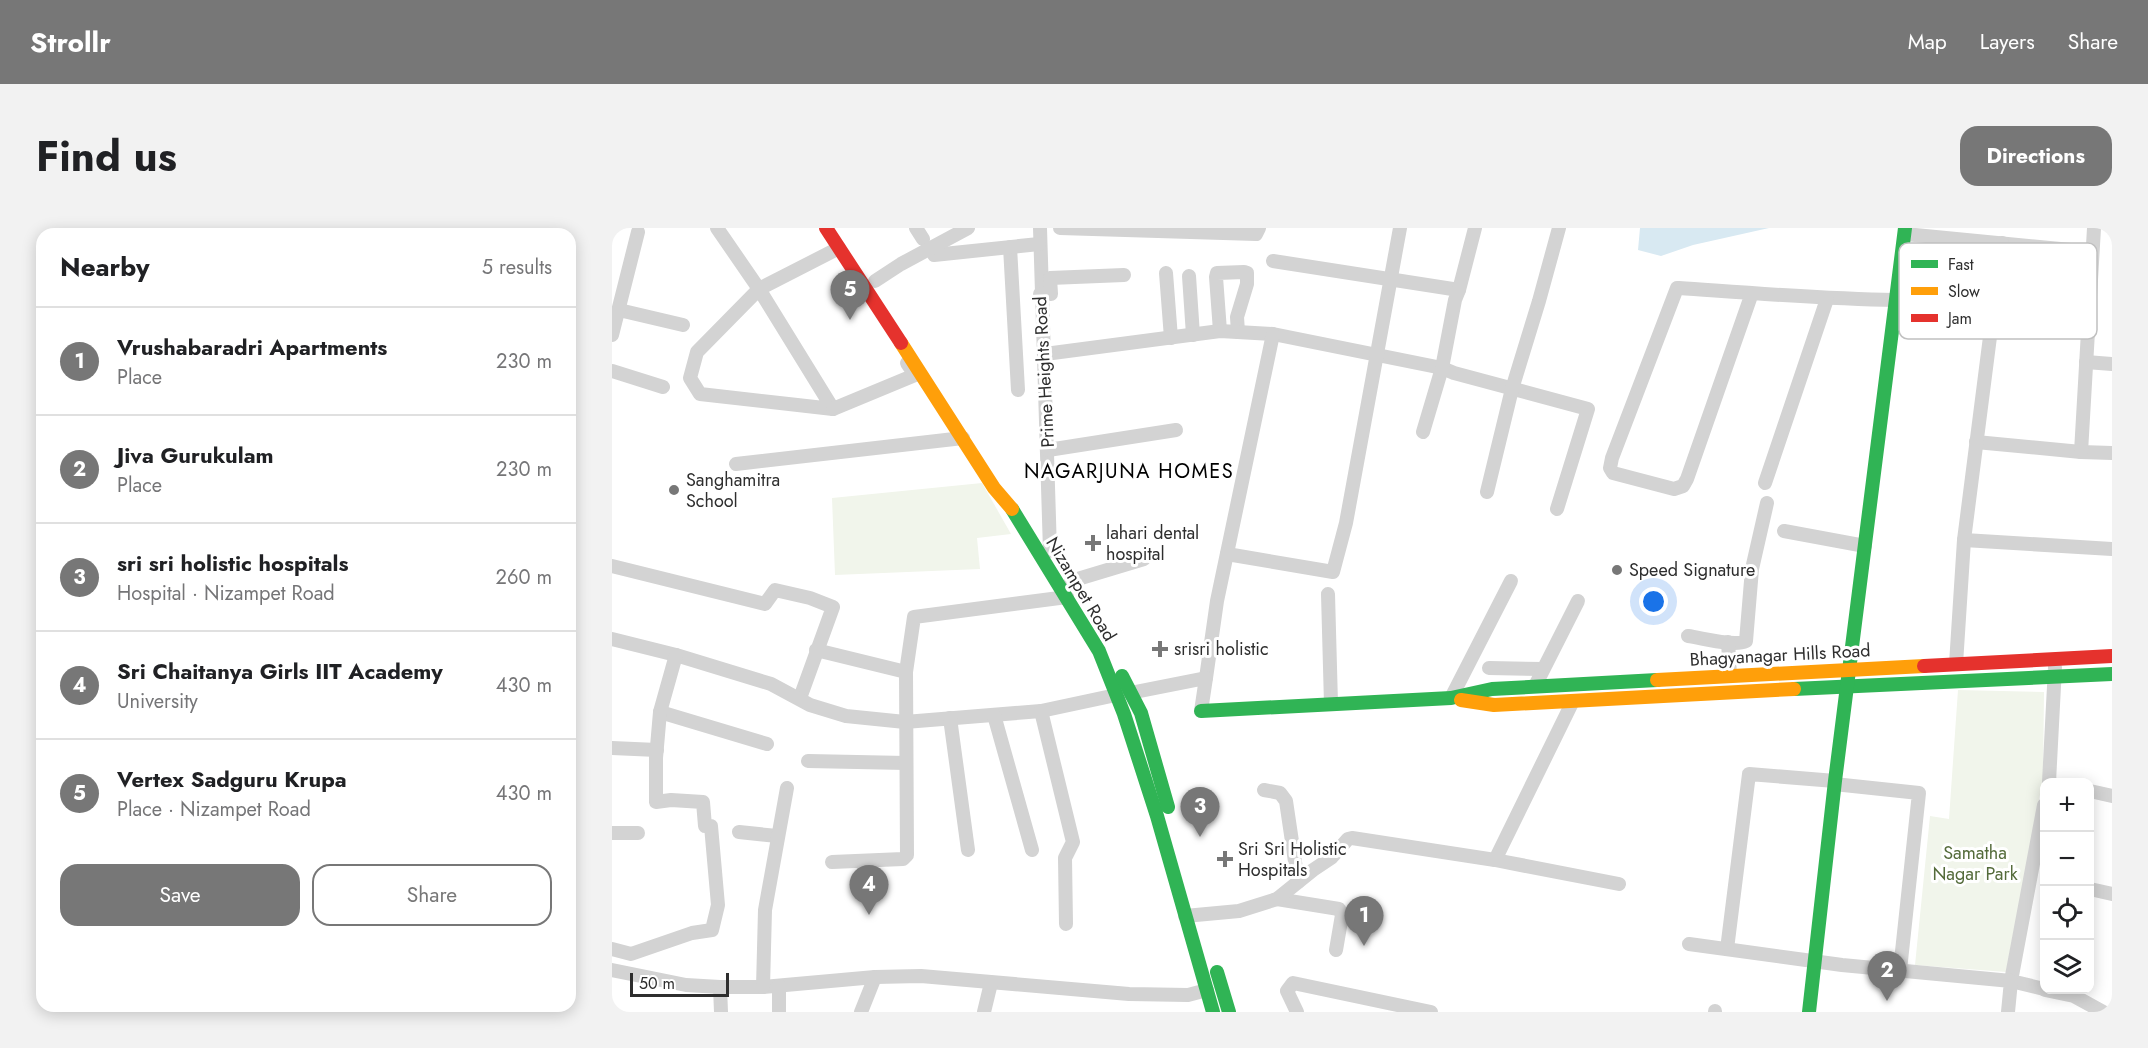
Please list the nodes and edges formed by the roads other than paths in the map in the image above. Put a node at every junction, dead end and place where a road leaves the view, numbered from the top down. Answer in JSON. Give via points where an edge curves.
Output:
{"nodes":[{"id":1,"x":717,"y":228,"type":"edge"},
{"id":2,"x":820,"y":228,"type":"edge"},
{"id":3,"x":826,"y":228,"type":"edge"},
{"id":4,"x":840,"y":228,"type":"edge"},
{"id":5,"x":968,"y":228,"type":"edge"},
{"id":6,"x":1040,"y":228,"type":"edge"},
{"id":7,"x":1060,"y":228,"type":"edge"},
{"id":8,"x":1259,"y":228,"type":"edge"},
{"id":9,"x":1400,"y":228,"type":"edge"},
{"id":10,"x":1475,"y":228,"type":"edge"},
{"id":11,"x":1558,"y":228,"type":"edge"},
{"id":12,"x":2094,"y":228,"type":"edge"},
{"id":13,"x":1116,"y":229,"type":"edge"},
{"id":14,"x":1190,"y":230,"type":"edge"},
{"id":15,"x":1905,"y":231,"type":"edge"},
{"id":16,"x":638,"y":232,"type":"dead end"},
{"id":17,"x":2002,"y":243,"type":"edge"},
{"id":18,"x":2093,"y":243,"type":"edge"},
{"id":19,"x":1039,"y":244,"type":"junction"},
{"id":20,"x":1010,"y":247,"type":"junction"},
{"id":21,"x":837,"y":249,"type":"junction"},
{"id":22,"x":934,"y":255,"type":"dead end"},
{"id":23,"x":1273,"y":261,"type":"dead end"},
{"id":24,"x":1899,"y":272,"type":"edge"},
{"id":25,"x":1166,"y":273,"type":"dead end"},
{"id":26,"x":1124,"y":275,"type":"dead end"},
{"id":27,"x":1189,"y":276,"type":"dead end"},
{"id":28,"x":1390,"y":278,"type":"junction"},
{"id":29,"x":874,"y":281,"type":"junction"},
{"id":30,"x":759,"y":289,"type":"junction"},
{"id":31,"x":1459,"y":290,"type":"junction"},
{"id":32,"x":1752,"y":293,"type":"junction"},
{"id":33,"x":1040,"y":294,"type":"junction"},
{"id":34,"x":1827,"y":298,"type":"junction"},
{"id":35,"x":1895,"y":300,"type":"junction"},
{"id":36,"x":619,"y":310,"type":"junction"},
{"id":37,"x":683,"y":325,"type":"dead end"},
{"id":38,"x":1220,"y":332,"type":"junction"},
{"id":39,"x":1238,"y":332,"type":"junction"},
{"id":40,"x":1273,"y":334,"type":"junction"},
{"id":41,"x":612,"y":335,"type":"edge"},
{"id":42,"x":1193,"y":335,"type":"junction"},
{"id":43,"x":1171,"y":338,"type":"junction"},
{"id":44,"x":1989,"y":339,"type":"edge"},
{"id":45,"x":2087,"y":339,"type":"edge"},
{"id":46,"x":1045,"y":354,"type":"junction"},
{"id":47,"x":1378,"y":354,"type":"junction"},
{"id":48,"x":2086,"y":362,"type":"junction"},
{"id":49,"x":2112,"y":364,"type":"edge"},
{"id":50,"x":1443,"y":368,"type":"junction"},
{"id":51,"x":612,"y":371,"type":"edge"},
{"id":52,"x":663,"y":387,"type":"dead end"},
{"id":53,"x":1512,"y":389,"type":"junction"},
{"id":54,"x":1018,"y":390,"type":"dead end"},
{"id":55,"x":833,"y":410,"type":"junction"},
{"id":56,"x":1176,"y":430,"type":"dead end"},
{"id":57,"x":1423,"y":432,"type":"dead end"},
{"id":58,"x":963,"y":438,"type":"junction"},
{"id":59,"x":1976,"y":442,"type":"junction"},
{"id":60,"x":1048,"y":450,"type":"junction"},
{"id":61,"x":2081,"y":452,"type":"junction"},
{"id":62,"x":2112,"y":453,"type":"edge"},
{"id":63,"x":736,"y":464,"type":"dead end"},
{"id":64,"x":1766,"y":483,"type":"dead end"},
{"id":65,"x":1487,"y":492,"type":"dead end"},
{"id":66,"x":1767,"y":503,"type":"dead end"},
{"id":67,"x":1557,"y":509,"type":"dead end"},
{"id":68,"x":1784,"y":531,"type":"dead end"},
{"id":69,"x":1964,"y":540,"type":"junction"},
{"id":70,"x":1865,"y":546,"type":"junction"},
{"id":71,"x":2112,"y":549,"type":"edge"},
{"id":72,"x":1050,"y":551,"type":"junction"},
{"id":73,"x":1227,"y":554,"type":"junction"},
{"id":74,"x":1144,"y":559,"type":"dead end"},
{"id":75,"x":612,"y":566,"type":"edge"},
{"id":76,"x":1071,"y":581,"type":"junction"},
{"id":77,"x":1511,"y":581,"type":"dead end"},
{"id":78,"x":1328,"y":594,"type":"dead end"},
{"id":79,"x":1067,"y":597,"type":"junction"},
{"id":80,"x":1578,"y":601,"type":"dead end"},
{"id":81,"x":1688,"y":636,"type":"dead end"},
{"id":82,"x":612,"y":639,"type":"edge"},
{"id":83,"x":1728,"y":642,"type":"junction"},
{"id":84,"x":816,"y":650,"type":"junction"},
{"id":85,"x":676,"y":655,"type":"junction"},
{"id":86,"x":2112,"y":656,"type":"edge"},
{"id":87,"x":2083,"y":658,"type":"junction"},
{"id":88,"x":2056,"y":659,"type":"junction"},
{"id":89,"x":1956,"y":664,"type":"junction"},
{"id":90,"x":1489,"y":669,"type":"dead end"},
{"id":91,"x":1543,"y":669,"type":"junction"},
{"id":92,"x":1850,"y":669,"type":"junction"},
{"id":93,"x":906,"y":672,"type":"junction"},
{"id":94,"x":2112,"y":674,"type":"edge"},
{"id":95,"x":1730,"y":675,"type":"junction"},
{"id":96,"x":2084,"y":675,"type":"junction"},
{"id":97,"x":2055,"y":677,"type":"junction"},
{"id":98,"x":1206,"y":678,"type":"junction"},
{"id":99,"x":1691,"y":678,"type":"junction"},
{"id":100,"x":1535,"y":686,"type":"junction"},
{"id":101,"x":1848,"y":686,"type":"junction"},
{"id":102,"x":1123,"y":694,"type":"junction"},
{"id":103,"x":1691,"y":694,"type":"junction"},
{"id":104,"x":800,"y":698,"type":"junction"},
{"id":105,"x":1451,"y":698,"type":"junction"},
{"id":106,"x":1573,"y":701,"type":"junction"},
{"id":107,"x":1331,"y":704,"type":"junction"},
{"id":108,"x":1041,"y":711,"type":"junction"},
{"id":109,"x":1201,"y":711,"type":"joint"},
{"id":110,"x":660,"y":712,"type":"junction"},
{"id":111,"x":994,"y":714,"type":"junction"},
{"id":112,"x":950,"y":718,"type":"junction"},
{"id":113,"x":905,"y":722,"type":"junction"},
{"id":114,"x":768,"y":744,"type":"dead end"},
{"id":115,"x":612,"y":748,"type":"edge"},
{"id":116,"x":657,"y":750,"type":"junction"},
{"id":117,"x":808,"y":761,"type":"dead end"},
{"id":118,"x":906,"y":763,"type":"junction"},
{"id":119,"x":2050,"y":778,"type":"edge"},
{"id":120,"x":1835,"y":782,"type":"junction"},
{"id":121,"x":787,"y":788,"type":"dead end"},
{"id":122,"x":1264,"y":790,"type":"dead end"},
{"id":123,"x":2094,"y":792,"type":"edge"},
{"id":124,"x":2112,"y":796,"type":"edge"},
{"id":125,"x":612,"y":832,"type":"edge"},
{"id":126,"x":739,"y":832,"type":"dead end"},
{"id":127,"x":2042,"y":832,"type":"edge"},
{"id":128,"x":638,"y":833,"type":"dead end"},
{"id":129,"x":777,"y":836,"type":"junction"},
{"id":130,"x":968,"y":850,"type":"dead end"},
{"id":131,"x":1032,"y":850,"type":"dead end"},
{"id":132,"x":1495,"y":860,"type":"junction"},
{"id":133,"x":832,"y":862,"type":"dead end"},
{"id":134,"x":2038,"y":878,"type":"edge"},
{"id":135,"x":1298,"y":882,"type":"junction"},
{"id":136,"x":1619,"y":884,"type":"dead end"},
{"id":137,"x":2094,"y":890,"type":"edge"},
{"id":138,"x":2112,"y":894,"type":"edge"},
{"id":139,"x":1277,"y":899,"type":"junction"},
{"id":140,"x":1198,"y":908,"type":"junction"},
{"id":141,"x":1185,"y":916,"type":"junction"},
{"id":142,"x":1066,"y":924,"type":"dead end"},
{"id":143,"x":1689,"y":944,"type":"dead end"},
{"id":144,"x":612,"y":949,"type":"edge"},
{"id":145,"x":1727,"y":949,"type":"junction"},
{"id":146,"x":1336,"y":950,"type":"dead end"},
{"id":147,"x":1213,"y":957,"type":"dead end"},
{"id":148,"x":1815,"y":962,"type":"junction"},
{"id":149,"x":612,"y":970,"type":"edge"},
{"id":150,"x":1900,"y":970,"type":"junction"},
{"id":151,"x":875,"y":977,"type":"junction"},
{"id":152,"x":2011,"y":981,"type":"junction"},
{"id":153,"x":992,"y":982,"type":"junction"},
{"id":154,"x":779,"y":986,"type":"junction"},
{"id":155,"x":720,"y":987,"type":"junction"},
{"id":156,"x":763,"y":987,"type":"junction"},
{"id":157,"x":2040,"y":988,"type":"edge"},
{"id":158,"x":1207,"y":990,"type":"junction"},
{"id":159,"x":2066,"y":994,"type":"edge"},
{"id":160,"x":1374,"y":1007,"type":"edge"},
{"id":161,"x":721,"y":1012,"type":"edge"},
{"id":162,"x":779,"y":1012,"type":"edge"},
{"id":163,"x":861,"y":1012,"type":"edge"},
{"id":164,"x":984,"y":1012,"type":"edge"},
{"id":165,"x":1213,"y":1012,"type":"edge"},
{"id":166,"x":1229,"y":1012,"type":"edge"},
{"id":167,"x":1297,"y":1012,"type":"edge"},
{"id":168,"x":1431,"y":1012,"type":"edge"},
{"id":169,"x":1809,"y":1012,"type":"edge"},
{"id":170,"x":2008,"y":1012,"type":"edge"},
{"id":171,"x":2103,"y":1012,"type":"edge"}],
"edges":[{"from":1,"to":30,"type":"street"},
{"from":2,"to":21,"type":"street"},
{"from":3,"to":21,"type":"main road","name":"Nizampet Road"},
{"from":4,"to":29,"type":"main road","name":"Nizampet Road"},
{"from":5,"to":29,"type":"street"},
{"from":6,"to":19,"type":"street","name":"Prime Heights Road"},
{"from":7,"to":13,"type":"street"},
{"from":8,"to":14,"type":"street","via":[[1256,234]]},
{"from":9,"to":28,"type":"street"},
{"from":10,"to":31,"type":"street"},
{"from":11,"to":53,"type":"street"},
{"from":12,"to":18,"type":"street"},
{"from":13,"to":14,"type":"street"},
{"from":15,"to":17,"type":"street"},
{"from":16,"to":36,"type":"street"},
{"from":19,"to":20,"type":"street"},
{"from":19,"to":33,"type":"street","name":"Prime Heights Road"},
{"from":20,"to":22,"type":"street"},
{"from":20,"to":54,"type":"street"},
{"from":21,"to":30,"type":"street"},
{"from":21,"to":55,"type":"street","via":[[915,375]]},
{"from":21,"to":58,"type":"main road","name":"Nizampet Road"},
{"from":23,"to":28,"type":"street"},
{"from":24,"to":35,"type":"main road"},
{"from":25,"to":43,"type":"street"},
{"from":26,"to":33,"type":"street","via":[[1050,278],[1051,294]]},
{"from":27,"to":42,"type":"street"},
{"from":28,"to":31,"type":"street"},
{"from":28,"to":47,"type":"street"},
{"from":29,"to":72,"type":"main road","name":"Nizampet Road"},
{"from":30,"to":55,"type":"street"},
{"from":30,"to":55,"type":"street","via":[[697,352],[690,378],[700,394]]},
{"from":31,"to":50,"type":"street"},
{"from":32,"to":32,"type":"street","via":[[1675,290],[1612,458],[1613,473],[1674,489],[1683,486]]},
{"from":32,"to":34,"type":"street"},
{"from":33,"to":46,"type":"street","name":"Prime Heights Road"},
{"from":34,"to":35,"type":"street"},
{"from":34,"to":64,"type":"street"},
{"from":35,"to":70,"type":"main road"},
{"from":36,"to":37,"type":"street"},
{"from":36,"to":41,"type":"street"},
{"from":38,"to":39,"type":"street"},
{"from":38,"to":39,"type":"street","via":[[1216,277],[1218,273],[1244,272],[1247,284],[1237,317]]},
{"from":38,"to":42,"type":"street"},
{"from":39,"to":40,"type":"street"},
{"from":40,"to":47,"type":"street"},
{"from":40,"to":73,"type":"street"},
{"from":42,"to":43,"type":"street"},
{"from":43,"to":46,"type":"street"},
{"from":44,"to":59,"type":"street"},
{"from":45,"to":48,"type":"street"},
{"from":46,"to":60,"type":"street","name":"Prime Heights Road"},
{"from":47,"to":50,"type":"street"},
{"from":47,"to":73,"type":"street","via":[[1346,523],[1332,572]]},
{"from":48,"to":49,"type":"street"},
{"from":48,"to":61,"type":"street"},
{"from":50,"to":53,"type":"street"},
{"from":50,"to":57,"type":"street"},
{"from":51,"to":52,"type":"street"},
{"from":53,"to":65,"type":"street"},
{"from":53,"to":67,"type":"street","via":[[1588,409]]},
{"from":56,"to":60,"type":"street"},
{"from":58,"to":63,"type":"street"},
{"from":58,"to":79,"type":"main road","name":"Nizampet Road"},
{"from":59,"to":61,"type":"street"},
{"from":59,"to":69,"type":"street"},
{"from":60,"to":72,"type":"street","name":"Prime Heights Road"},
{"from":61,"to":62,"type":"street"},
{"from":66,"to":83,"type":"street","via":[[1752,569],[1746,641]]},
{"from":68,"to":70,"type":"street"},
{"from":69,"to":71,"type":"street"},
{"from":69,"to":89,"type":"street"},
{"from":70,"to":92,"type":"main road"},
{"from":72,"to":76,"type":"main road","name":"Nizampet Road"},
{"from":73,"to":98,"type":"street"},
{"from":74,"to":76,"type":"street"},
{"from":75,"to":84,"type":"street","via":[[765,604],[775,590],[833,607]]},
{"from":76,"to":102,"type":"main road","name":"Nizampet Road"},
{"from":77,"to":105,"type":"street"},
{"from":78,"to":107,"type":"street"},
{"from":79,"to":93,"type":"street","via":[[914,616]]},
{"from":79,"to":102,"type":"main road","name":"Nizampet Road"},
{"from":80,"to":91,"type":"street"},
{"from":81,"to":83,"type":"street"},
{"from":82,"to":85,"type":"street"},
{"from":83,"to":95,"type":"street"},
{"from":84,"to":93,"type":"street"},
{"from":84,"to":104,"type":"street"},
{"from":85,"to":104,"type":"street","via":[[771,684]]},
{"from":85,"to":110,"type":"street"},
{"from":86,"to":87,"type":"main road","name":"Bhagyanagar Hills Road"},
{"from":87,"to":88,"type":"main road","name":"Bhagyanagar Hills Road"},
{"from":87,"to":96,"type":"main road"},
{"from":88,"to":89,"type":"main road","name":"Bhagyanagar Hills Road"},
{"from":88,"to":97,"type":"street"},
{"from":89,"to":92,"type":"main road","name":"Bhagyanagar Hills Road"},
{"from":90,"to":91,"type":"street"},
{"from":91,"to":100,"type":"street"},
{"from":92,"to":95,"type":"main road","name":"Bhagyanagar Hills Road"},
{"from":92,"to":101,"type":"main road"},
{"from":93,"to":113,"type":"street"},
{"from":94,"to":96,"type":"main road","name":"Bhagyanagar Hills Road"},
{"from":95,"to":99,"type":"main road","name":"Bhagyanagar Hills Road"},
{"from":96,"to":97,"type":"main road","name":"Bhagyanagar Hills Road"},
{"from":97,"to":101,"type":"main road","name":"Bhagyanagar Hills Road"},
{"from":97,"to":119,"type":"street"},
{"from":98,"to":102,"type":"street"},
{"from":98,"to":109,"type":"street"},
{"from":99,"to":100,"type":"main road","name":"Bhagyanagar Hills Road"},
{"from":99,"to":103,"type":"main road"},
{"from":100,"to":105,"type":"main road","name":"Bhagyanagar Hills Road","via":[[1492,689]]},
{"from":101,"to":103,"type":"main road","name":"Bhagyanagar Hills Road"},
{"from":101,"to":120,"type":"main road"},
{"from":102,"to":108,"type":"street"},
{"from":102,"to":140,"type":"main road","name":"Nizampet Road","via":[[1141,713]]},
{"from":102,"to":141,"type":"main road","name":"Nizampet Road"},
{"from":103,"to":106,"type":"main road","name":"Bhagyanagar Hills Road"},
{"from":104,"to":113,"type":"street","via":[[846,716]]},
{"from":105,"to":106,"type":"main road","name":"Bhagyanagar Hills Road","via":[[1494,705]]},
{"from":105,"to":107,"type":"main road","name":"Bhagyanagar Hills Road"},
{"from":106,"to":132,"type":"street"},
{"from":107,"to":109,"type":"main road","name":"Bhagyanagar Hills Road"},
{"from":108,"to":111,"type":"street"},
{"from":108,"to":142,"type":"street","via":[[1073,842],[1065,858]]},
{"from":110,"to":114,"type":"street"},
{"from":110,"to":116,"type":"street"},
{"from":111,"to":112,"type":"street"},
{"from":111,"to":131,"type":"street"},
{"from":112,"to":113,"type":"street"},
{"from":112,"to":130,"type":"street"},
{"from":113,"to":118,"type":"street"},
{"from":115,"to":116,"type":"street"},
{"from":116,"to":144,"type":"street","via":[[656,802],[703,802],[705,826],[711,826],[718,905],[712,930],[631,954]]},
{"from":117,"to":118,"type":"street"},
{"from":118,"to":133,"type":"street","via":[[906,858]]},
{"from":120,"to":145,"type":"street","via":[[1749,774]]},
{"from":120,"to":148,"type":"main road"},
{"from":120,"to":150,"type":"street","via":[[1919,793]]},
{"from":121,"to":129,"type":"street"},
{"from":122,"to":135,"type":"street","via":[[1280,793],[1286,801]]},
{"from":123,"to":124,"type":"street"},
{"from":125,"to":128,"type":"street"},
{"from":126,"to":129,"type":"street"},
{"from":127,"to":134,"type":"street"},
{"from":129,"to":156,"type":"street","via":[[765,910]]},
{"from":132,"to":135,"type":"street","via":[[1348,838],[1331,858]]},
{"from":132,"to":136,"type":"street"},
{"from":134,"to":152,"type":"street"},
{"from":135,"to":139,"type":"street"},
{"from":137,"to":138,"type":"street"},
{"from":139,"to":140,"type":"street","via":[[1239,911]]},
{"from":139,"to":146,"type":"street","via":[[1339,909],[1342,915]]},
{"from":140,"to":141,"type":"street"},
{"from":141,"to":158,"type":"main road","name":"Nizampet Road"},
{"from":143,"to":145,"type":"street"},
{"from":145,"to":148,"type":"street"},
{"from":147,"to":166,"type":"main road"},
{"from":148,"to":150,"type":"street"},
{"from":148,"to":169,"type":"main road"},
{"from":149,"to":155,"type":"street","via":[[686,985]]},
{"from":150,"to":152,"type":"street"},
{"from":151,"to":153,"type":"street"},
{"from":151,"to":154,"type":"street"},
{"from":151,"to":163,"type":"street"},
{"from":152,"to":157,"type":"street"},
{"from":152,"to":170,"type":"street"},
{"from":153,"to":158,"type":"street","via":[[1129,994],[1188,994]]},
{"from":153,"to":164,"type":"street"},
{"from":154,"to":156,"type":"street"},
{"from":154,"to":162,"type":"street"},
{"from":155,"to":156,"type":"street"},
{"from":155,"to":161,"type":"street"},
{"from":158,"to":165,"type":"main road","name":"Nizampet Road"},
{"from":159,"to":171,"type":"street"},
{"from":160,"to":167,"type":"street","via":[[1293,983],[1287,991]]},
{"from":160,"to":168,"type":"street"}]}
